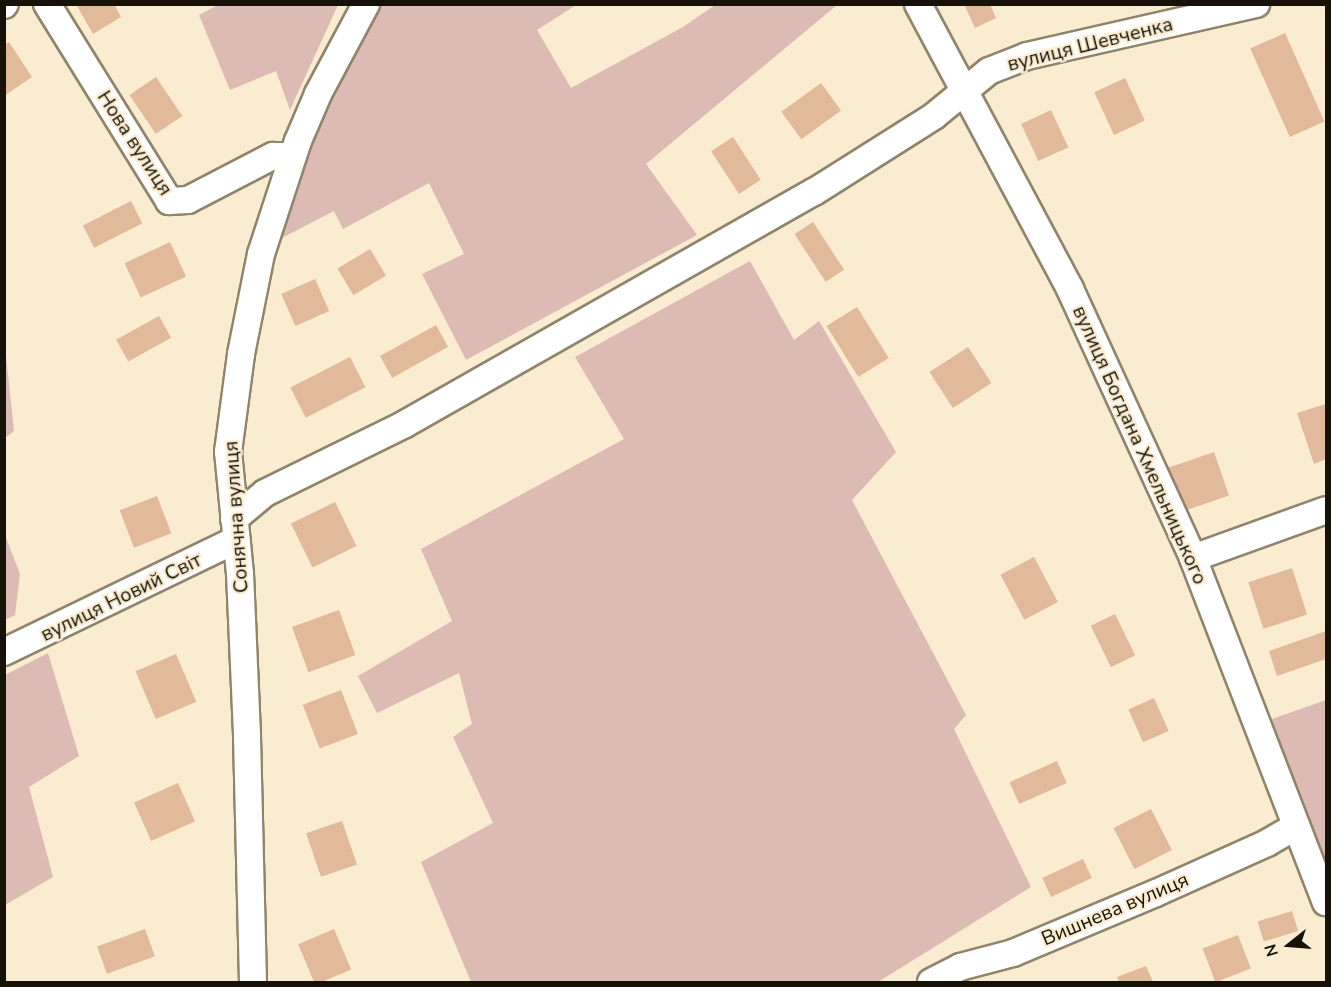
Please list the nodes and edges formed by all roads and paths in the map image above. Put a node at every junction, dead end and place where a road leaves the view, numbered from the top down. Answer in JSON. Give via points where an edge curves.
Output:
{"nodes":[{"id":1,"x":47,"y":4,"type":"edge"},
{"id":2,"x":366,"y":4,"type":"edge"},
{"id":3,"x":918,"y":4,"type":"edge"},
{"id":4,"x":1256,"y":4,"type":"edge"},
{"id":5,"x":964,"y":88,"type":"junction"},
{"id":6,"x":293,"y":156,"type":"junction"},
{"id":7,"x":1326,"y":510,"type":"edge"},
{"id":8,"x":235,"y":529,"type":"junction"},
{"id":9,"x":1193,"y":558,"type":"junction"},
{"id":10,"x":4,"y":652,"type":"edge"},
{"id":11,"x":1296,"y":826,"type":"junction"},
{"id":12,"x":1326,"y":902,"type":"edge"},
{"id":13,"x":253,"y":982,"type":"edge"},
{"id":14,"x":931,"y":982,"type":"edge"}],
"edges":[{"from":1,"to":6,"type":"street","name":"Нова вулиця","via":[[169,201],[188,200],[273,156]]},
{"from":2,"to":6,"type":"street","name":"Сонячна вулиця","via":[[318,94]]},
{"from":3,"to":5,"type":"street","name":"вулиця Богдана Хмельницького"},
{"from":4,"to":5,"type":"street","name":"вулиця Шевченка","via":[[1027,56],[989,71]]},
{"from":5,"to":8,"type":"street","name":"вулиця Шевченка","via":[[934,116],[814,192],[405,424],[265,493]]},
{"from":5,"to":9,"type":"street","name":"вулиця Богдана Хмельницького","via":[[1070,289]]},
{"from":6,"to":8,"type":"street","name":"Сонячна вулиця","via":[[261,254],[241,354],[228,452]]},
{"from":7,"to":9,"type":"street"},
{"from":8,"to":10,"type":"street","name":"вулиця Новий Світ"},
{"from":8,"to":13,"type":"street","name":"Сонячна вулиця","via":[[247,734]]},
{"from":9,"to":11,"type":"street","name":"вулиця Богдана Хмельницького"},
{"from":11,"to":12,"type":"street","name":"вулиця Богдана Хмельницького"},
{"from":11,"to":14,"type":"street","name":"Вишнева вулиця","via":[[1156,893],[1013,953],[960,967]]}]}
